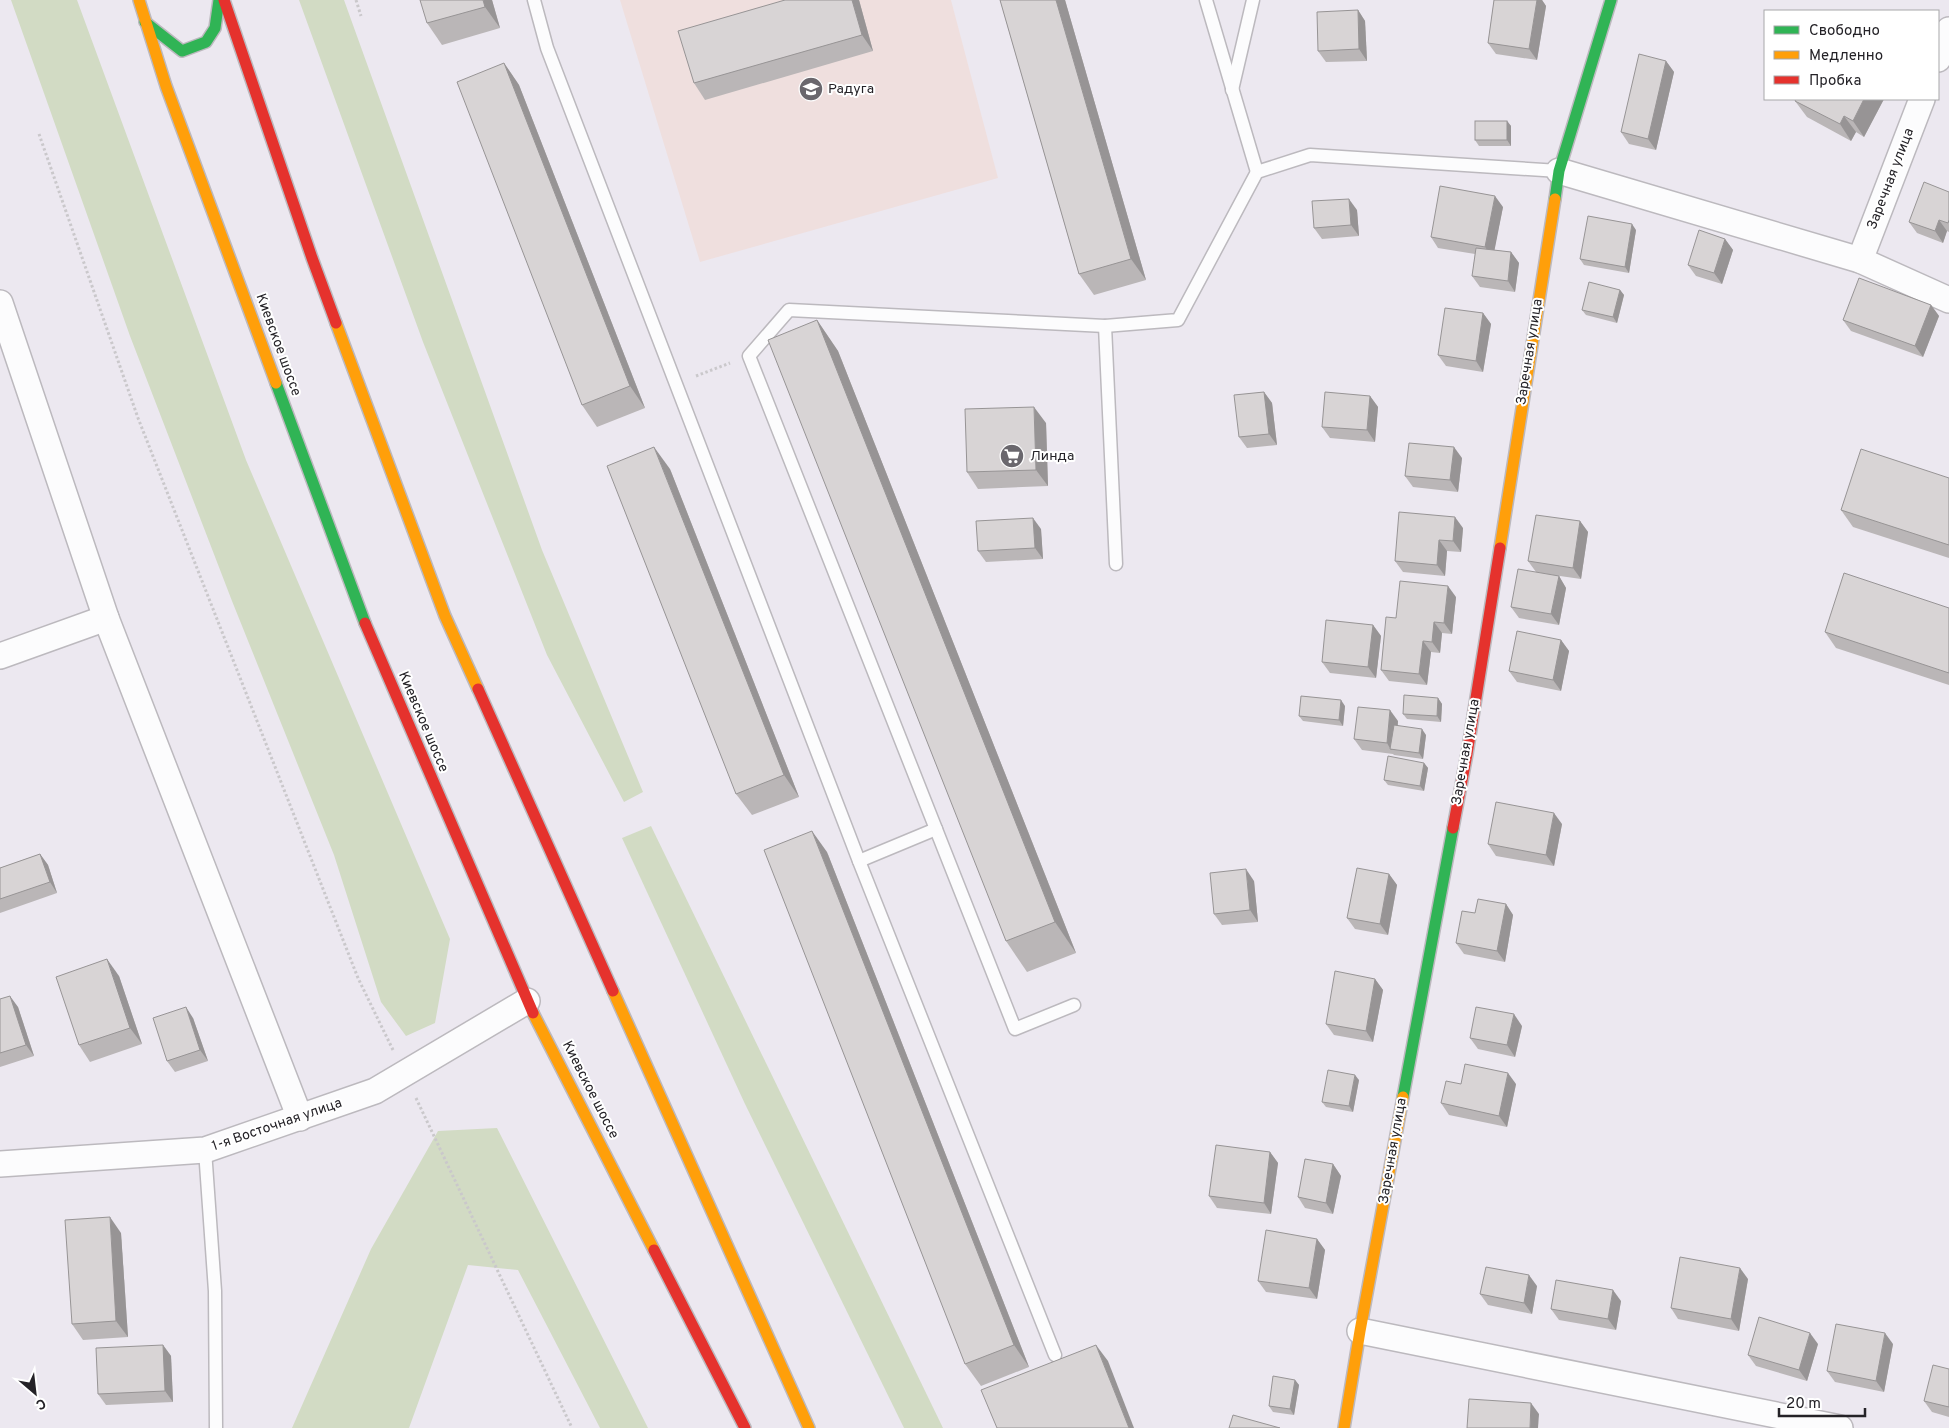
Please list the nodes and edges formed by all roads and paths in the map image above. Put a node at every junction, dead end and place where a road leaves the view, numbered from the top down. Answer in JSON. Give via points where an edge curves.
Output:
{"nodes":[{"id":1,"x":139,"y":0,"type":"edge"},
{"id":2,"x":219,"y":0,"type":"edge"},
{"id":3,"x":224,"y":0,"type":"edge"},
{"id":4,"x":356,"y":0,"type":"edge"},
{"id":5,"x":534,"y":0,"type":"edge"},
{"id":6,"x":1206,"y":0,"type":"edge"},
{"id":7,"x":1253,"y":0,"type":"edge"},
{"id":8,"x":1611,"y":0,"type":"edge"},
{"id":9,"x":361,"y":16,"type":"dead end"},
{"id":10,"x":145,"y":22,"type":"junction"},
{"id":11,"x":1949,"y":30,"type":"edge"},
{"id":12,"x":1939,"y":56,"type":"edge"},
{"id":13,"x":1232,"y":92,"type":"junction"},
{"id":14,"x":1922,"y":100,"type":"edge"},
{"id":15,"x":39,"y":134,"type":"dead end"},
{"id":16,"x":1559,"y":171,"type":"junction"},
{"id":17,"x":1257,"y":172,"type":"junction"},
{"id":18,"x":1860,"y":260,"type":"junction"},
{"id":19,"x":1949,"y":300,"type":"edge"},
{"id":20,"x":0,"y":303,"type":"edge"},
{"id":21,"x":1105,"y":326,"type":"junction"},
{"id":22,"x":749,"y":356,"type":"junction"},
{"id":23,"x":676,"y":384,"type":"junction"},
{"id":24,"x":1116,"y":564,"type":"dead end"},
{"id":25,"x":106,"y":618,"type":"junction"},
{"id":26,"x":0,"y":656,"type":"edge"},
{"id":27,"x":936,"y":829,"type":"junction"},
{"id":28,"x":859,"y":862,"type":"junction"},
{"id":29,"x":527,"y":1001,"type":"junction"},
{"id":30,"x":1074,"y":1005,"type":"dead end"},
{"id":31,"x":404,"y":1074,"type":"junction"},
{"id":32,"x":300,"y":1118,"type":"junction"},
{"id":33,"x":205,"y":1150,"type":"junction"},
{"id":34,"x":0,"y":1164,"type":"edge"},
{"id":35,"x":1360,"y":1331,"type":"junction"},
{"id":36,"x":1055,"y":1354,"type":"dead end"},
{"id":37,"x":216,"y":1428,"type":"edge"},
{"id":38,"x":572,"y":1428,"type":"edge"},
{"id":39,"x":745,"y":1428,"type":"edge"},
{"id":40,"x":809,"y":1428,"type":"edge"},
{"id":41,"x":1344,"y":1428,"type":"edge"},
{"id":42,"x":1840,"y":1428,"type":"edge"}],
"edges":[{"from":1,"to":10,"type":"main road","name":"Киевское шоссе"},
{"from":2,"to":10,"type":"main road","via":[[215,28],[206,42],[182,51]]},
{"from":3,"to":40,"type":"main road","via":[[312,258],[445,616]]},
{"from":4,"to":9,"type":"path"},
{"from":5,"to":23,"type":"lane","via":[[548,48]]},
{"from":6,"to":13,"type":"lane"},
{"from":7,"to":13,"type":"lane"},
{"from":8,"to":16,"type":"main road","name":"Заречная улица"},
{"from":10,"to":29,"type":"main road","name":"Киевское шоссе","via":[[372,642]]},
{"from":11,"to":12,"type":"street"},
{"from":13,"to":17,"type":"lane"},
{"from":14,"to":18,"type":"street","name":"Заречная улица"},
{"from":15,"to":31,"type":"path","via":[[138,418],[358,978]]},
{"from":16,"to":17,"type":"lane","via":[[1310,156]]},
{"from":16,"to":18,"type":"street"},
{"from":16,"to":35,"type":"main road","name":"Заречная улица","via":[[1467,754]]},
{"from":17,"to":21,"type":"lane","via":[[1178,320]]},
{"from":18,"to":19,"type":"street"},
{"from":20,"to":25,"type":"street"},
{"from":21,"to":22,"type":"lane","via":[[789,310]]},
{"from":21,"to":24,"type":"lane"},
{"from":22,"to":23,"type":"path"},
{"from":22,"to":27,"type":"lane"},
{"from":23,"to":28,"type":"lane"},
{"from":25,"to":26,"type":"street"},
{"from":25,"to":32,"type":"street"},
{"from":27,"to":28,"type":"lane"},
{"from":27,"to":30,"type":"lane","via":[[1015,1029]]},
{"from":28,"to":36,"type":"lane"},
{"from":29,"to":31,"type":"street","name":"1-я Восточная улица"},
{"from":29,"to":39,"type":"main road","name":"Киевское шоссе"},
{"from":31,"to":32,"type":"street","name":"1-я Восточная улица","via":[[375,1091]]},
{"from":31,"to":38,"type":"path"},
{"from":32,"to":33,"type":"street","name":"1-я Восточная улица"},
{"from":33,"to":34,"type":"street","name":"1-я Восточная улица"},
{"from":33,"to":37,"type":"lane","via":[[215,1291]]},
{"from":35,"to":41,"type":"main road","name":"Заречная улица"},
{"from":35,"to":42,"type":"street"}]}
